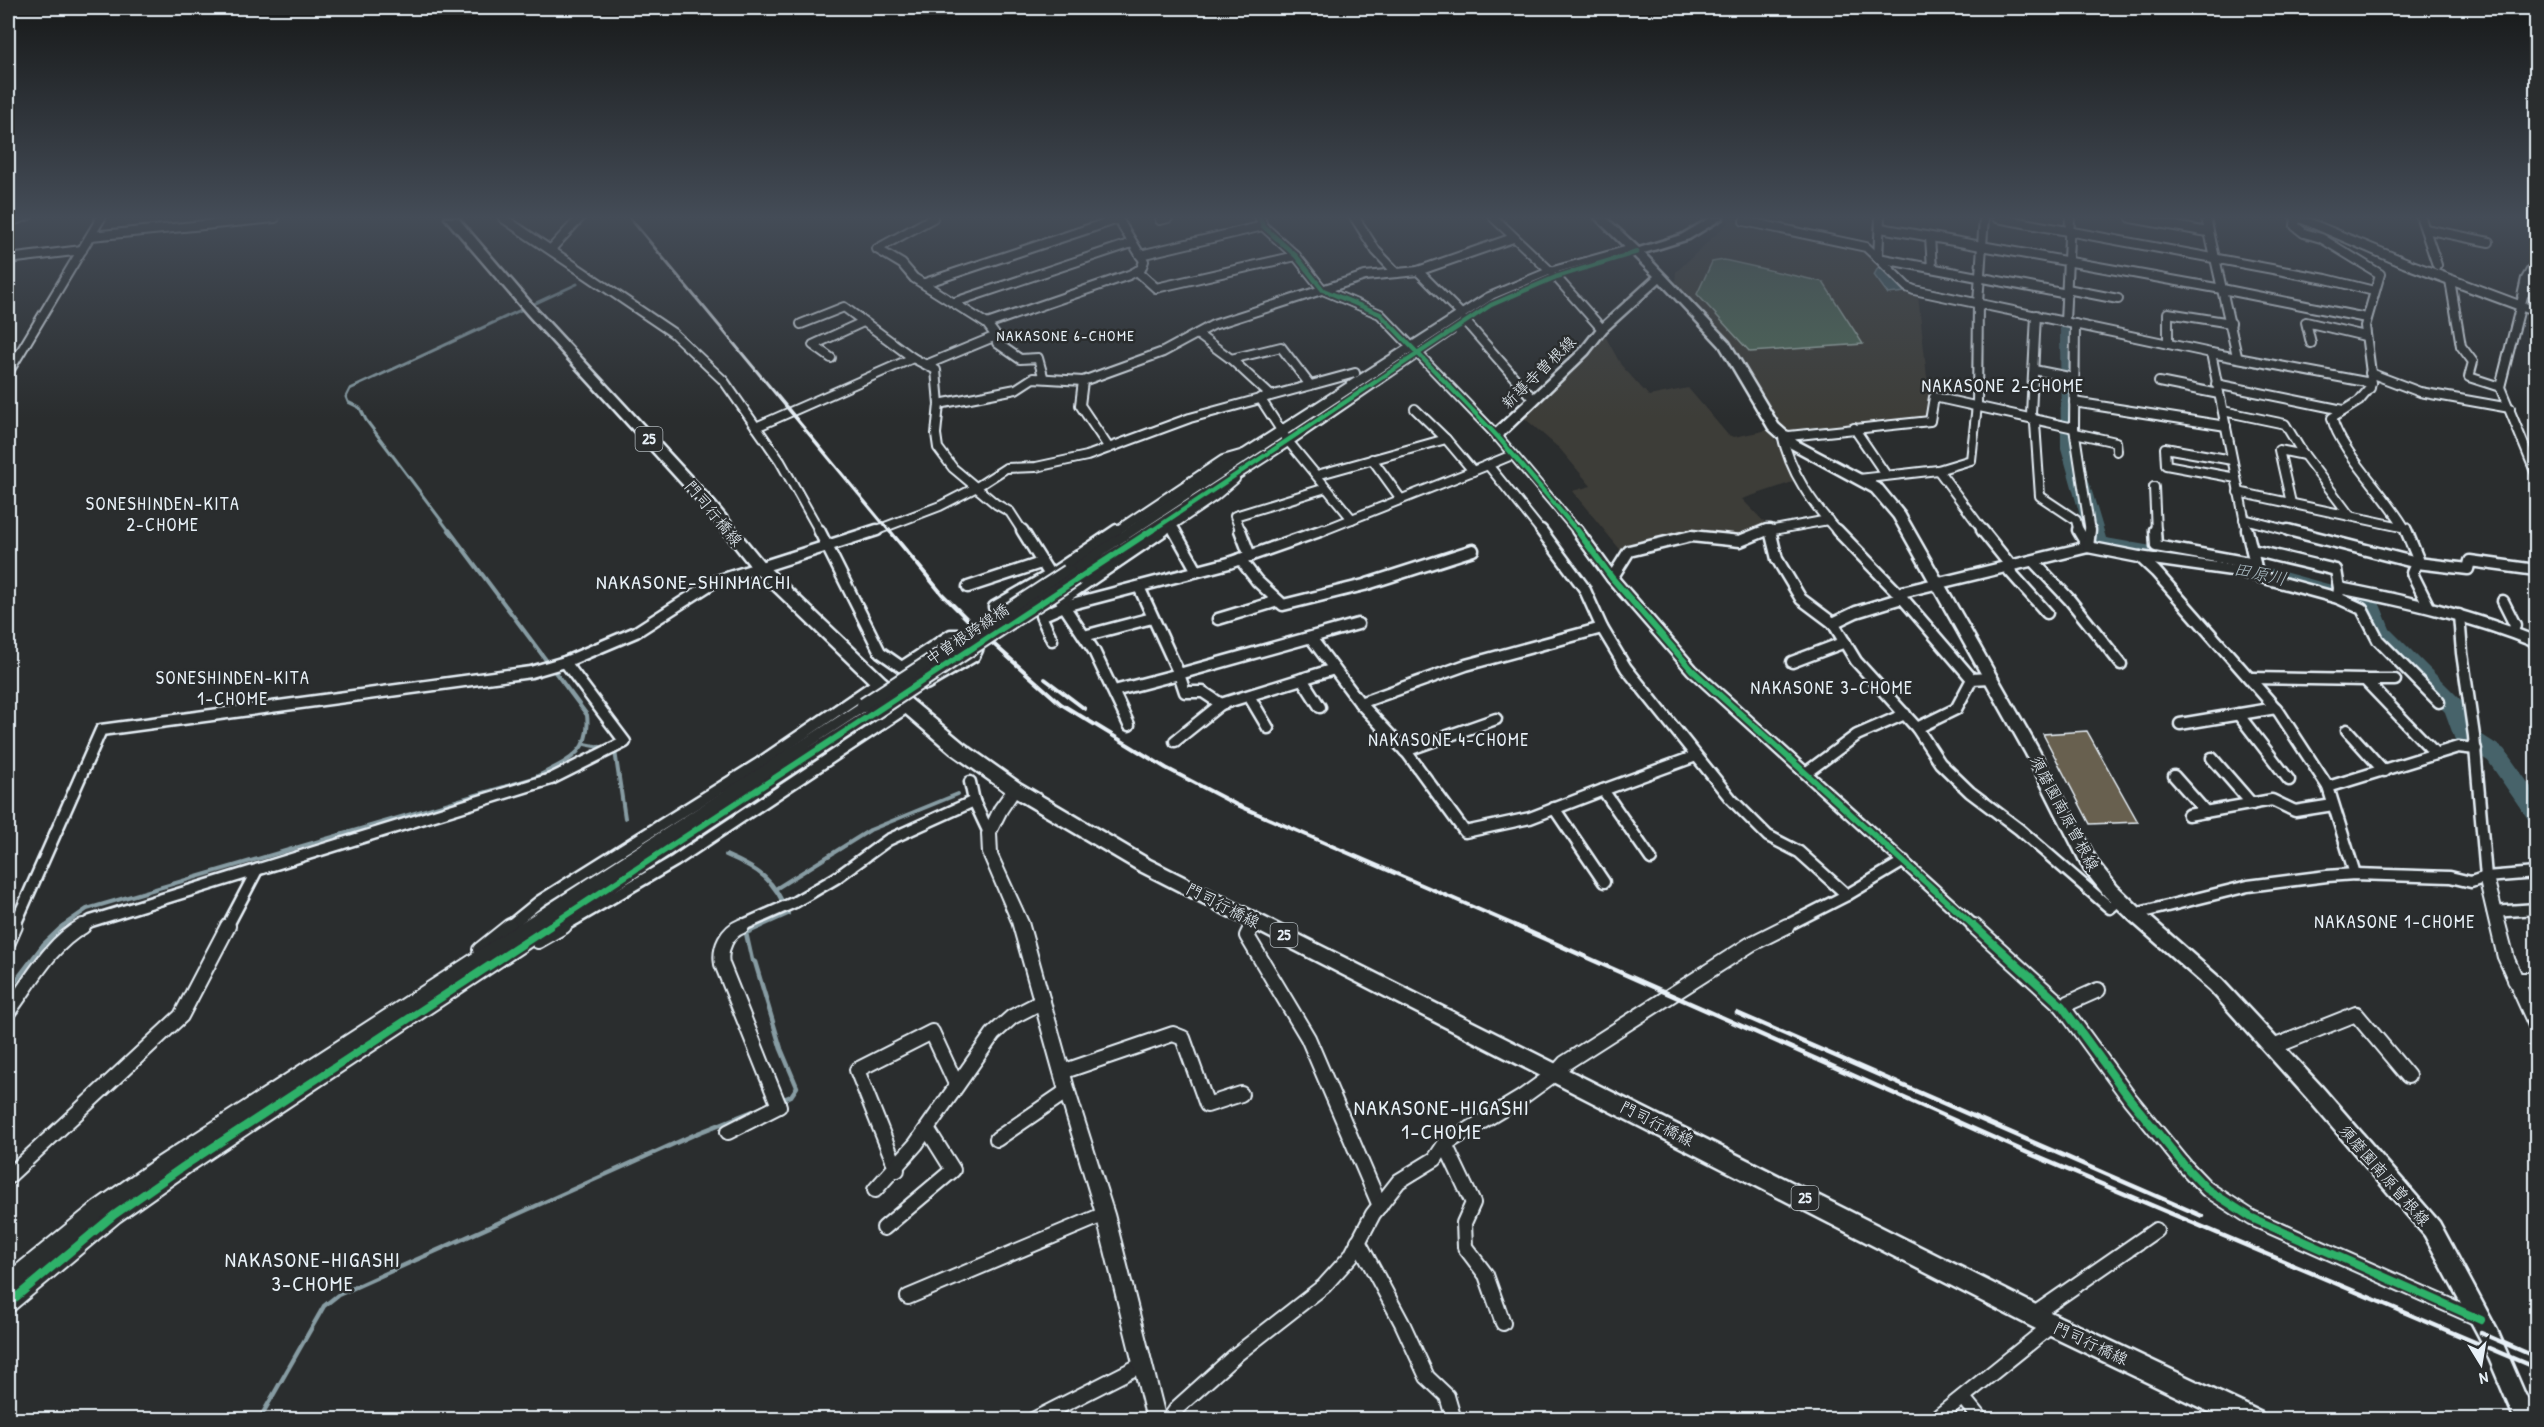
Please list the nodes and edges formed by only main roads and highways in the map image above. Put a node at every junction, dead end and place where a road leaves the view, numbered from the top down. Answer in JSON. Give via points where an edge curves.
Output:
{"nodes":[{"id":1,"x":509,"y":285,"type":"edge"},
{"id":2,"x":1651,"y":285,"type":"edge"},
{"id":3,"x":1668,"y":285,"type":"edge"},
{"id":4,"x":2471,"y":285,"type":"edge"},
{"id":5,"x":2492,"y":285,"type":"edge"},
{"id":6,"x":2527,"y":297,"type":"edge"},
{"id":7,"x":2536,"y":312,"type":"edge"},
{"id":8,"x":1498,"y":437,"type":"road end"},
{"id":9,"x":2253,"y":1419,"type":"edge"},
{"id":10,"x":2526,"y":1419,"type":"edge"}],
"edges":[{"from":1,"to":9,"type":"main road","name":"門司行橋線","number":"25","via":[[710,506],[760,568],[879,682],[957,748],[1016,789],[1144,865],[2042,1320]]},
{"from":2,"to":8,"type":"main road","name":"新導寺曽根線"},
{"from":3,"to":10,"type":"main road","name":"須磨園南原曽根線","via":[[1725,344],[1773,426],[1793,444],[1877,489],[1899,516],[2032,751],[2091,866],[2135,914],[2216,986],[2432,1229],[2481,1320]]},
{"from":4,"to":6,"type":"highway"},
{"from":5,"to":6,"type":"highway"},
{"from":6,"to":7,"type":"highway"}]}
